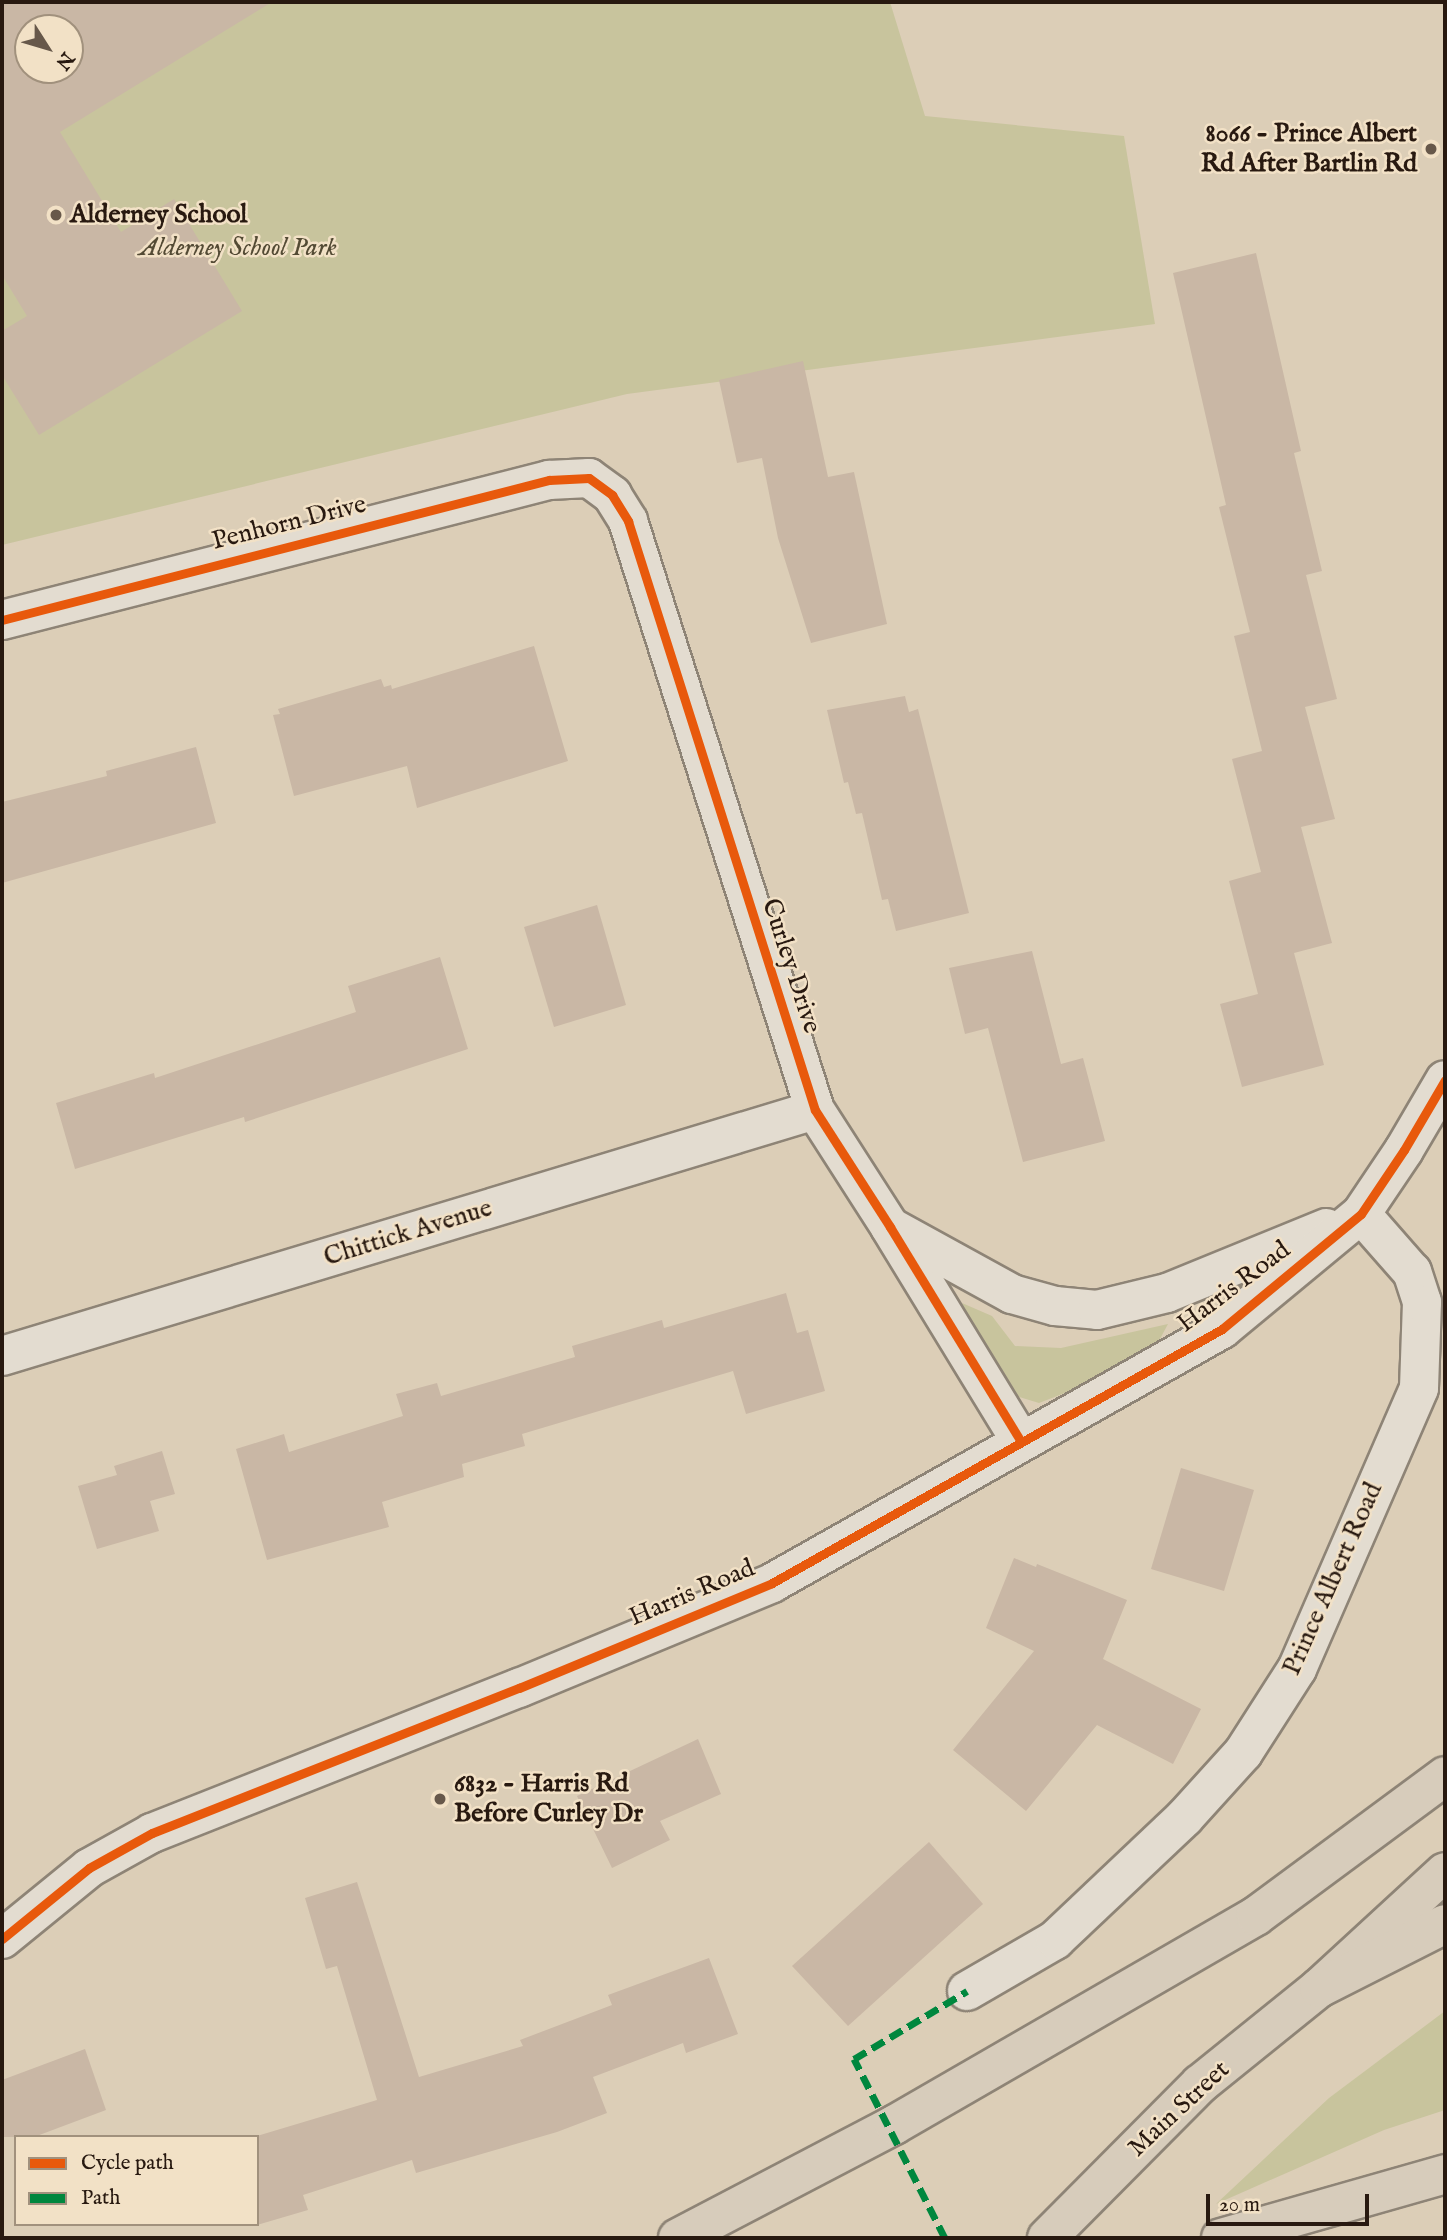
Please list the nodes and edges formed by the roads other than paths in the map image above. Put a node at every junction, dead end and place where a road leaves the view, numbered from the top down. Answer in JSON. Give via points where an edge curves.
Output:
{"nodes":[{"id":1,"x":589,"y":478,"type":"joint"},
{"id":2,"x":2,"y":620,"type":"edge"},
{"id":3,"x":1445,"y":1080,"type":"edge"},
{"id":4,"x":815,"y":1110,"type":"junction"},
{"id":5,"x":1361,"y":1213,"type":"junction"},
{"id":6,"x":890,"y":1227,"type":"junction"},
{"id":7,"x":2,"y":1356,"type":"edge"},
{"id":8,"x":1020,"y":1440,"type":"junction"},
{"id":9,"x":1445,"y":1776,"type":"edge"},
{"id":10,"x":1445,"y":1872,"type":"edge"},
{"id":11,"x":1445,"y":1924,"type":"edge"},
{"id":12,"x":2,"y":1939,"type":"edge"},
{"id":13,"x":1319,"y":1988,"type":"junction"},
{"id":14,"x":967,"y":1991,"type":"dead end"},
{"id":15,"x":1445,"y":2174,"type":"edge"},
{"id":16,"x":678,"y":2238,"type":"edge"},
{"id":17,"x":1047,"y":2238,"type":"edge"},
{"id":18,"x":1221,"y":2238,"type":"edge"}],
"edges":[{"from":1,"to":2,"type":"street","name":"Penhorn Drive","via":[[549,480]]},
{"from":1,"to":4,"type":"street","name":"Curley Drive","via":[[612,495],[628,521]]},
{"from":3,"to":5,"type":"street"},
{"from":4,"to":6,"type":"street","name":"Curley Drive"},
{"from":4,"to":7,"type":"street","name":"Chittick Avenue"},
{"from":5,"to":6,"type":"street","name":"Curley Drive","via":[[1167,1293],[1097,1310],[1055,1306],[1012,1294]]},
{"from":5,"to":8,"type":"street","name":"Harris Road","via":[[1222,1329]]},
{"from":5,"to":14,"type":"street","name":"Prince Albert Road","via":[[1412,1272],[1422,1303],[1419,1388],[1297,1669],[1243,1753],[1184,1818],[1055,1940]]},
{"from":6,"to":8,"type":"street","name":"Curley Drive"},
{"from":8,"to":12,"type":"street","name":"Harris Road","via":[[772,1583],[152,1833],[89,1868]]},
{"from":9,"to":16,"type":"main road","via":[[1256,1916],[894,2125]]},
{"from":10,"to":13,"type":"main road"},
{"from":11,"to":13,"type":"main road"},
{"from":13,"to":17,"type":"main road","name":"Main Street","via":[[1200,2084]]},
{"from":15,"to":18,"type":"main road"}]}
